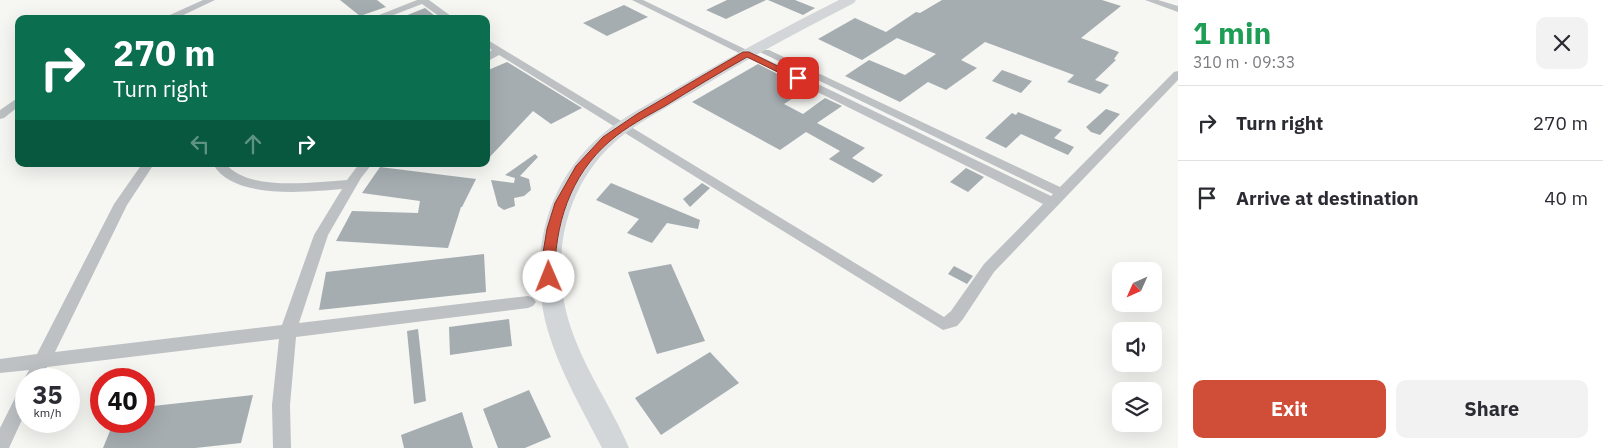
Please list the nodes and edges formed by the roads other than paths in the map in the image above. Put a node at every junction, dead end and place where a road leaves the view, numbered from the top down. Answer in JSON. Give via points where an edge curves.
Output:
{"nodes":[{"id":1,"x":211,"y":0,"type":"edge"},
{"id":2,"x":423,"y":0,"type":"edge"},
{"id":3,"x":636,"y":0,"type":"edge"},
{"id":4,"x":656,"y":0,"type":"edge"},
{"id":5,"x":849,"y":0,"type":"edge"},
{"id":6,"x":1149,"y":0,"type":"edge"},
{"id":7,"x":1178,"y":9,"type":"edge"},
{"id":8,"x":175,"y":15,"type":"edge"},
{"id":9,"x":384,"y":15,"type":"edge"},
{"id":10,"x":444,"y":15,"type":"edge"},
{"id":11,"x":490,"y":44,"type":"edge"},
{"id":12,"x":499,"y":50,"type":"junction"},
{"id":13,"x":752,"y":51,"type":"junction"},
{"id":14,"x":490,"y":56,"type":"edge"},
{"id":15,"x":1178,"y":74,"type":"edge"},
{"id":16,"x":15,"y":103,"type":"edge"},
{"id":17,"x":0,"y":116,"type":"edge"},
{"id":18,"x":623,"y":127,"type":"junction"},
{"id":19,"x":146,"y":167,"type":"edge"},
{"id":20,"x":220,"y":167,"type":"edge"},
{"id":21,"x":364,"y":167,"type":"edge"},
{"id":22,"x":351,"y":184,"type":"junction"},
{"id":23,"x":1058,"y":198,"type":"junction"},
{"id":24,"x":528,"y":302,"type":"dead end"},
{"id":25,"x":288,"y":330,"type":"junction"},
{"id":26,"x":42,"y":362,"type":"junction"},
{"id":27,"x":0,"y":366,"type":"edge"},
{"id":28,"x":39,"y":368,"type":"edge"},
{"id":29,"x":15,"y":416,"type":"edge"},
{"id":30,"x":0,"y":447,"type":"edge"},
{"id":31,"x":282,"y":448,"type":"edge"},
{"id":32,"x":616,"y":448,"type":"edge"}],
"edges":[{"from":1,"to":8,"type":"street"},
{"from":2,"to":9,"type":"street"},
{"from":2,"to":10,"type":"street"},
{"from":3,"to":13,"type":"street"},
{"from":4,"to":13,"type":"street"},
{"from":5,"to":13,"type":"street"},
{"from":6,"to":7,"type":"street"},
{"from":11,"to":12,"type":"street"},
{"from":12,"to":14,"type":"street"},
{"from":12,"to":18,"type":"street"},
{"from":13,"to":18,"type":"street"},
{"from":13,"to":23,"type":"street"},
{"from":15,"to":23,"type":"street"},
{"from":16,"to":17,"type":"street"},
{"from":18,"to":23,"type":"street","via":[[943,324],[954,318],[989,268]]},
{"from":18,"to":32,"type":"street","via":[[592,153],[569,185],[558,212],[548,253],[555,317],[568,354]]},
{"from":19,"to":26,"type":"street","via":[[121,204]]},
{"from":20,"to":22,"type":"street","via":[[229,176],[250,183],[289,188]]},
{"from":21,"to":22,"type":"street"},
{"from":22,"to":25,"type":"street","via":[[320,235]]},
{"from":24,"to":25,"type":"street"},
{"from":25,"to":26,"type":"street"},
{"from":25,"to":31,"type":"street","via":[[281,405]]},
{"from":26,"to":27,"type":"street"},
{"from":26,"to":28,"type":"street"},
{"from":29,"to":30,"type":"street"}]}
